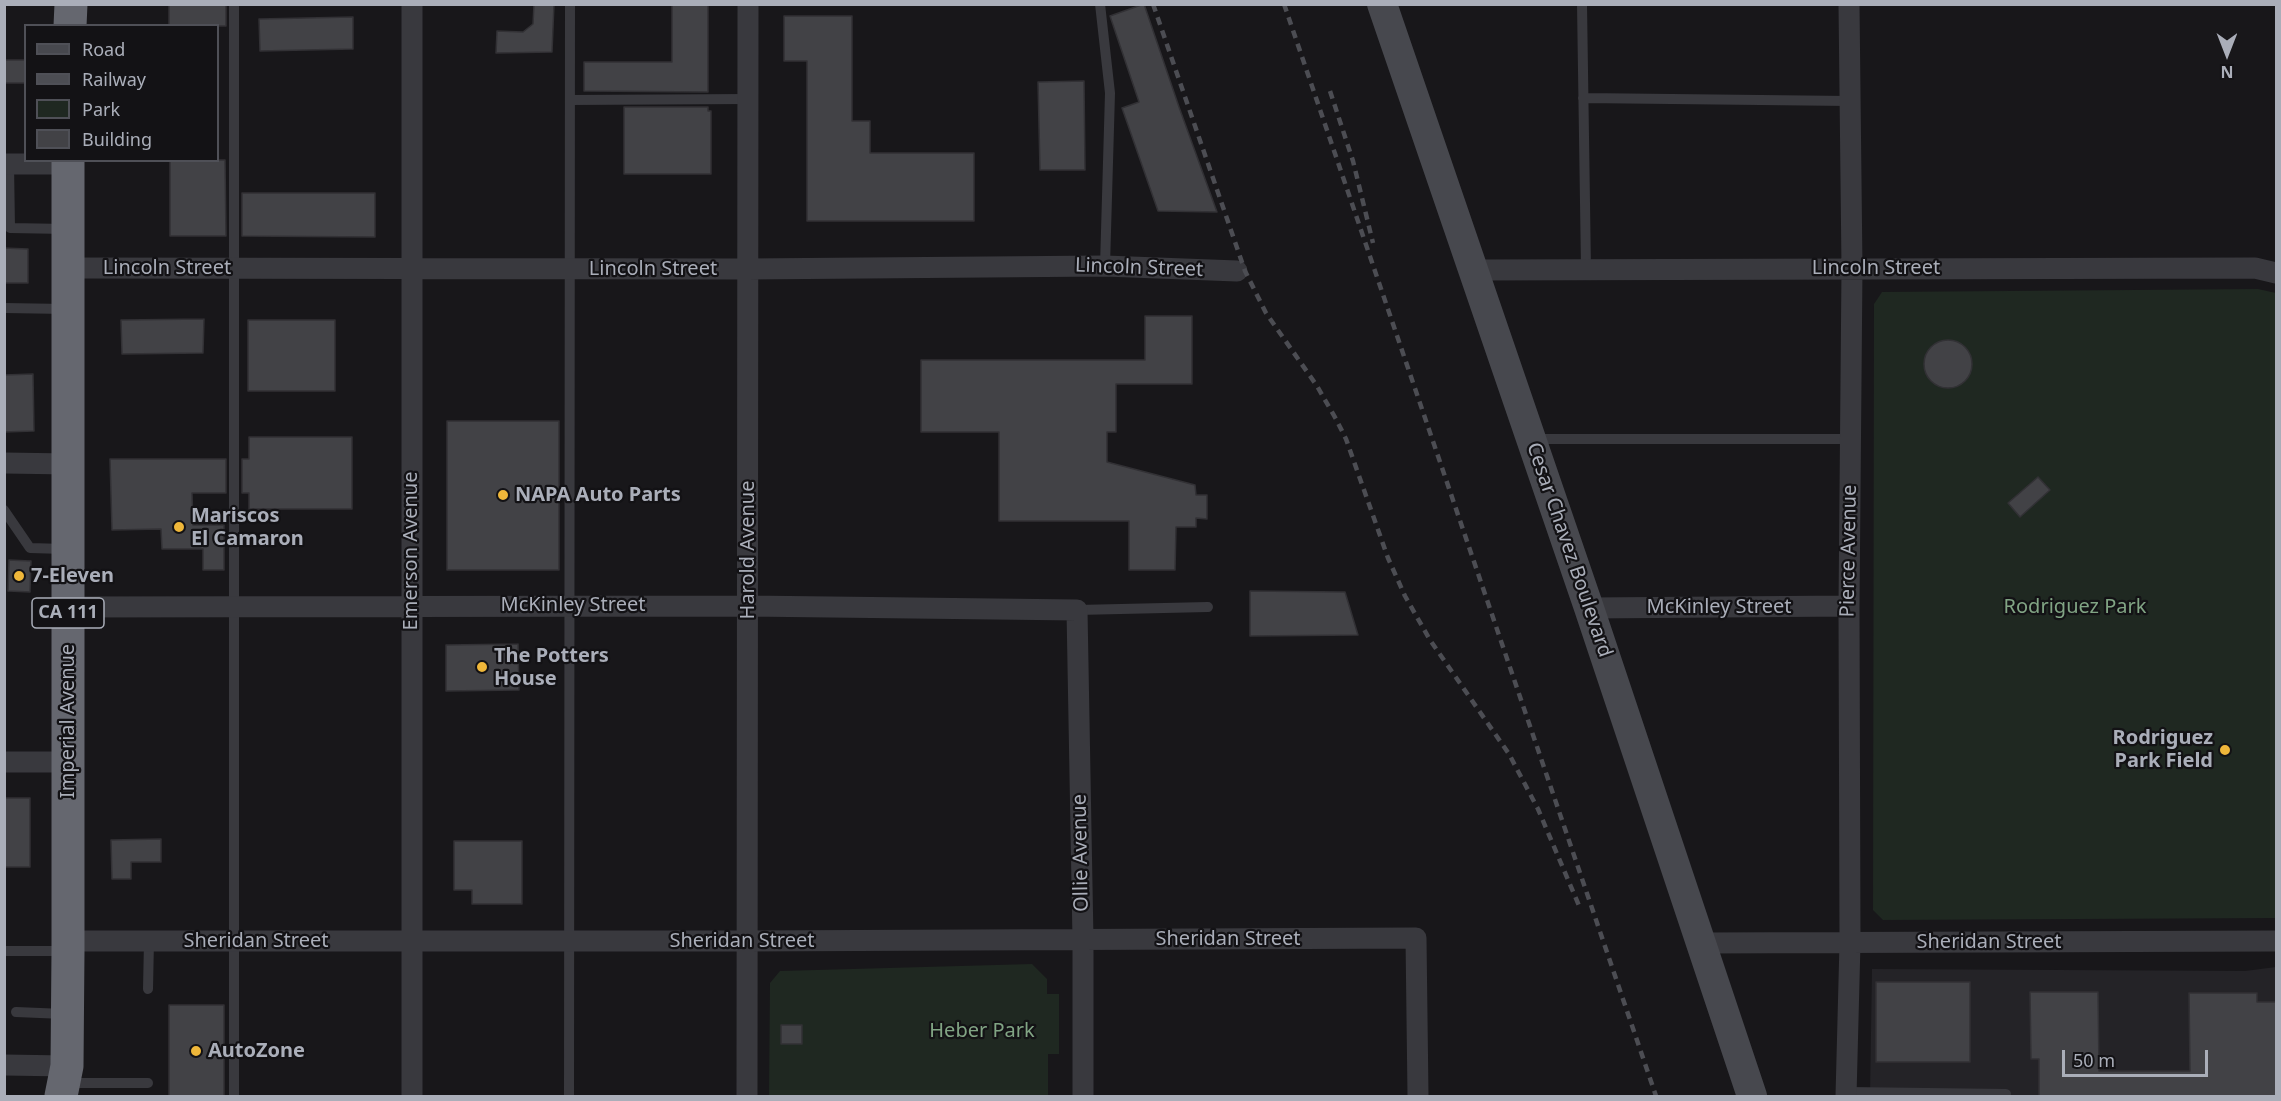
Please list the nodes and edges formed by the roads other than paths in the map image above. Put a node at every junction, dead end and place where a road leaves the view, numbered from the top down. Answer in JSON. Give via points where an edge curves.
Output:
{"nodes":[{"id":1,"x":70,"y":4,"type":"edge"},
{"id":2,"x":234,"y":4,"type":"edge"},
{"id":3,"x":412,"y":4,"type":"edge"},
{"id":4,"x":570,"y":4,"type":"edge"},
{"id":5,"x":748,"y":4,"type":"edge"},
{"id":6,"x":1100,"y":4,"type":"edge"},
{"id":7,"x":1382,"y":4,"type":"edge"},
{"id":8,"x":1582,"y":4,"type":"edge"},
{"id":9,"x":1849,"y":4,"type":"edge"},
{"id":10,"x":70,"y":24,"type":"edge"},
{"id":11,"x":1583,"y":98,"type":"junction"},
{"id":12,"x":748,"y":99,"type":"junction"},
{"id":13,"x":570,"y":100,"type":"junction"},
{"id":14,"x":1849,"y":101,"type":"junction"},
{"id":15,"x":68,"y":162,"type":"edge"},
{"id":16,"x":7,"y":164,"type":"edge"},
{"id":17,"x":7,"y":204,"type":"edge"},
{"id":18,"x":69,"y":229,"type":"junction"},
{"id":19,"x":1105,"y":266,"type":"junction"},
{"id":20,"x":69,"y":268,"type":"junction"},
{"id":21,"x":1852,"y":268,"type":"junction"},
{"id":22,"x":234,"y":269,"type":"junction"},
{"id":23,"x":412,"y":269,"type":"junction"},
{"id":24,"x":570,"y":269,"type":"junction"},
{"id":25,"x":747,"y":269,"type":"junction"},
{"id":26,"x":1586,"y":269,"type":"junction"},
{"id":27,"x":1474,"y":270,"type":"junction"},
{"id":28,"x":1237,"y":271,"type":"dead end"},
{"id":29,"x":2277,"y":273,"type":"edge"},
{"id":30,"x":4,"y":308,"type":"edge"},
{"id":31,"x":69,"y":309,"type":"junction"},
{"id":32,"x":1532,"y":439,"type":"junction"},
{"id":33,"x":1851,"y":439,"type":"junction"},
{"id":34,"x":4,"y":463,"type":"edge"},
{"id":35,"x":70,"y":464,"type":"junction"},
{"id":36,"x":4,"y":510,"type":"edge"},
{"id":37,"x":69,"y":549,"type":"junction"},
{"id":38,"x":410,"y":605,"type":"junction"},
{"id":39,"x":569,"y":605,"type":"junction"},
{"id":40,"x":234,"y":606,"type":"junction"},
{"id":41,"x":748,"y":606,"type":"junction"},
{"id":42,"x":1849,"y":606,"type":"junction"},
{"id":43,"x":68,"y":607,"type":"junction"},
{"id":44,"x":1208,"y":608,"type":"dead end"},
{"id":45,"x":1589,"y":608,"type":"junction"},
{"id":46,"x":1077,"y":610,"type":"junction"},
{"id":47,"x":4,"y":762,"type":"edge"},
{"id":48,"x":68,"y":762,"type":"junction"},
{"id":49,"x":412,"y":940,"type":"junction"},
{"id":50,"x":1083,"y":940,"type":"junction"},
{"id":51,"x":149,"y":941,"type":"junction"},
{"id":52,"x":234,"y":941,"type":"junction"},
{"id":53,"x":569,"y":941,"type":"junction"},
{"id":54,"x":746,"y":941,"type":"junction"},
{"id":55,"x":2277,"y":941,"type":"edge"},
{"id":56,"x":1702,"y":943,"type":"junction"},
{"id":57,"x":1850,"y":943,"type":"junction"},
{"id":58,"x":68,"y":946,"type":"junction"},
{"id":59,"x":4,"y":951,"type":"edge"},
{"id":60,"x":148,"y":989,"type":"dead end"},
{"id":61,"x":16,"y":1012,"type":"dead end"},
{"id":62,"x":68,"y":1014,"type":"junction"},
{"id":63,"x":4,"y":1065,"type":"edge"},
{"id":64,"x":148,"y":1083,"type":"dead end"},
{"id":65,"x":68,"y":1086,"type":"edge"},
{"id":66,"x":1847,"y":1094,"type":"edge"},
{"id":67,"x":2006,"y":1094,"type":"dead end"},
{"id":68,"x":234,"y":1096,"type":"edge"},
{"id":69,"x":412,"y":1096,"type":"edge"},
{"id":70,"x":569,"y":1096,"type":"edge"},
{"id":71,"x":747,"y":1096,"type":"edge"},
{"id":72,"x":1083,"y":1096,"type":"edge"},
{"id":73,"x":1418,"y":1096,"type":"edge"},
{"id":74,"x":1752,"y":1096,"type":"edge"}],
"edges":[{"from":1,"to":10,"type":"highway"},
{"from":2,"to":22,"type":"lane"},
{"from":3,"to":23,"type":"street","name":"Emerson Avenue"},
{"from":4,"to":13,"type":"lane"},
{"from":5,"to":12,"type":"street","name":"Harold Avenue"},
{"from":6,"to":19,"type":"lane","via":[[1110,93]]},
{"from":7,"to":27,"type":"main road","name":"Cesar Chavez Boulevard"},
{"from":8,"to":11,"type":"lane"},
{"from":9,"to":14,"type":"street","name":"Pierce Avenue"},
{"from":11,"to":14,"type":"lane"},
{"from":11,"to":26,"type":"lane"},
{"from":12,"to":13,"type":"lane"},
{"from":12,"to":25,"type":"street","name":"Harold Avenue"},
{"from":13,"to":24,"type":"lane"},
{"from":14,"to":21,"type":"street","name":"Pierce Avenue"},
{"from":15,"to":16,"type":"street"},
{"from":15,"to":18,"type":"highway","name":"Imperial Avenue","number":"CA 111"},
{"from":16,"to":17,"type":"lane"},
{"from":17,"to":18,"type":"lane","via":[[10,228]]},
{"from":18,"to":20,"type":"highway","name":"Imperial Avenue","number":"CA 111"},
{"from":19,"to":25,"type":"street","name":"Lincoln Street"},
{"from":19,"to":28,"type":"street","name":"Lincoln Street"},
{"from":20,"to":22,"type":"street","name":"Lincoln Street"},
{"from":20,"to":31,"type":"highway","name":"Imperial Avenue","number":"CA 111"},
{"from":21,"to":26,"type":"street","name":"Lincoln Street"},
{"from":21,"to":29,"type":"street","name":"Lincoln Street","via":[[2255,268]]},
{"from":21,"to":33,"type":"street","name":"Pierce Avenue"},
{"from":22,"to":23,"type":"street","name":"Lincoln Street"},
{"from":22,"to":40,"type":"lane"},
{"from":23,"to":24,"type":"street","name":"Lincoln Street"},
{"from":23,"to":38,"type":"street","name":"Emerson Avenue"},
{"from":24,"to":25,"type":"street","name":"Lincoln Street"},
{"from":24,"to":39,"type":"lane"},
{"from":25,"to":41,"type":"street","name":"Harold Avenue"},
{"from":26,"to":27,"type":"street","name":"Lincoln Street"},
{"from":27,"to":32,"type":"main road","name":"Cesar Chavez Boulevard"},
{"from":30,"to":31,"type":"lane"},
{"from":31,"to":35,"type":"highway","name":"Imperial Avenue","number":"CA 111"},
{"from":32,"to":33,"type":"lane"},
{"from":32,"to":45,"type":"main road","name":"Cesar Chavez Boulevard"},
{"from":33,"to":42,"type":"street","name":"Pierce Avenue"},
{"from":34,"to":35,"type":"street"},
{"from":35,"to":37,"type":"highway","name":"Imperial Avenue","number":"CA 111"},
{"from":36,"to":37,"type":"lane","via":[[30,548]]},
{"from":37,"to":43,"type":"highway","name":"Imperial Avenue","number":"CA 111"},
{"from":38,"to":39,"type":"street","name":"McKinley Street"},
{"from":38,"to":40,"type":"street","name":"McKinley Street"},
{"from":38,"to":49,"type":"street","name":"Emerson Avenue"},
{"from":39,"to":41,"type":"street","name":"McKinley Street"},
{"from":39,"to":53,"type":"lane"},
{"from":40,"to":43,"type":"street","name":"McKinley Street"},
{"from":40,"to":52,"type":"lane"},
{"from":41,"to":46,"type":"street","name":"McKinley Street"},
{"from":41,"to":54,"type":"street","name":"Harold Avenue"},
{"from":42,"to":45,"type":"street","name":"McKinley Street"},
{"from":42,"to":57,"type":"street","name":"Pierce Avenue"},
{"from":43,"to":48,"type":"highway","name":"Imperial Avenue","number":"CA 111"},
{"from":44,"to":46,"type":"lane"},
{"from":45,"to":56,"type":"main road","name":"Cesar Chavez Boulevard"},
{"from":46,"to":50,"type":"street","name":"Ollie Avenue"},
{"from":47,"to":48,"type":"street"},
{"from":48,"to":58,"type":"highway","name":"Imperial Avenue","number":"CA 111"},
{"from":49,"to":52,"type":"street","name":"Sheridan Street"},
{"from":49,"to":53,"type":"street","name":"Sheridan Street"},
{"from":49,"to":69,"type":"street","name":"Emerson Avenue"},
{"from":50,"to":54,"type":"street","name":"Sheridan Street"},
{"from":50,"to":72,"type":"street","name":"Ollie Avenue"},
{"from":50,"to":73,"type":"street","name":"Sheridan Street","via":[[1416,938]]},
{"from":51,"to":52,"type":"street","name":"Sheridan Street"},
{"from":51,"to":58,"type":"street","name":"Sheridan Street"},
{"from":51,"to":60,"type":"lane"},
{"from":52,"to":68,"type":"lane"},
{"from":53,"to":54,"type":"street","name":"Sheridan Street"},
{"from":53,"to":70,"type":"lane"},
{"from":54,"to":71,"type":"street","name":"Harold Avenue"},
{"from":55,"to":57,"type":"street","name":"Sheridan Street"},
{"from":56,"to":57,"type":"street","name":"Sheridan Street"},
{"from":56,"to":74,"type":"main road","name":"Cesar Chavez Boulevard"},
{"from":57,"to":66,"type":"street","name":"Pierce Avenue"},
{"from":58,"to":59,"type":"lane"},
{"from":58,"to":62,"type":"highway","name":"Imperial Avenue","number":"CA 111"},
{"from":61,"to":62,"type":"lane"},
{"from":62,"to":65,"type":"highway","name":"Imperial Avenue","number":"CA 111"},
{"from":63,"to":65,"type":"street"},
{"from":64,"to":65,"type":"lane"},
{"from":66,"to":67,"type":"lane"}]}
